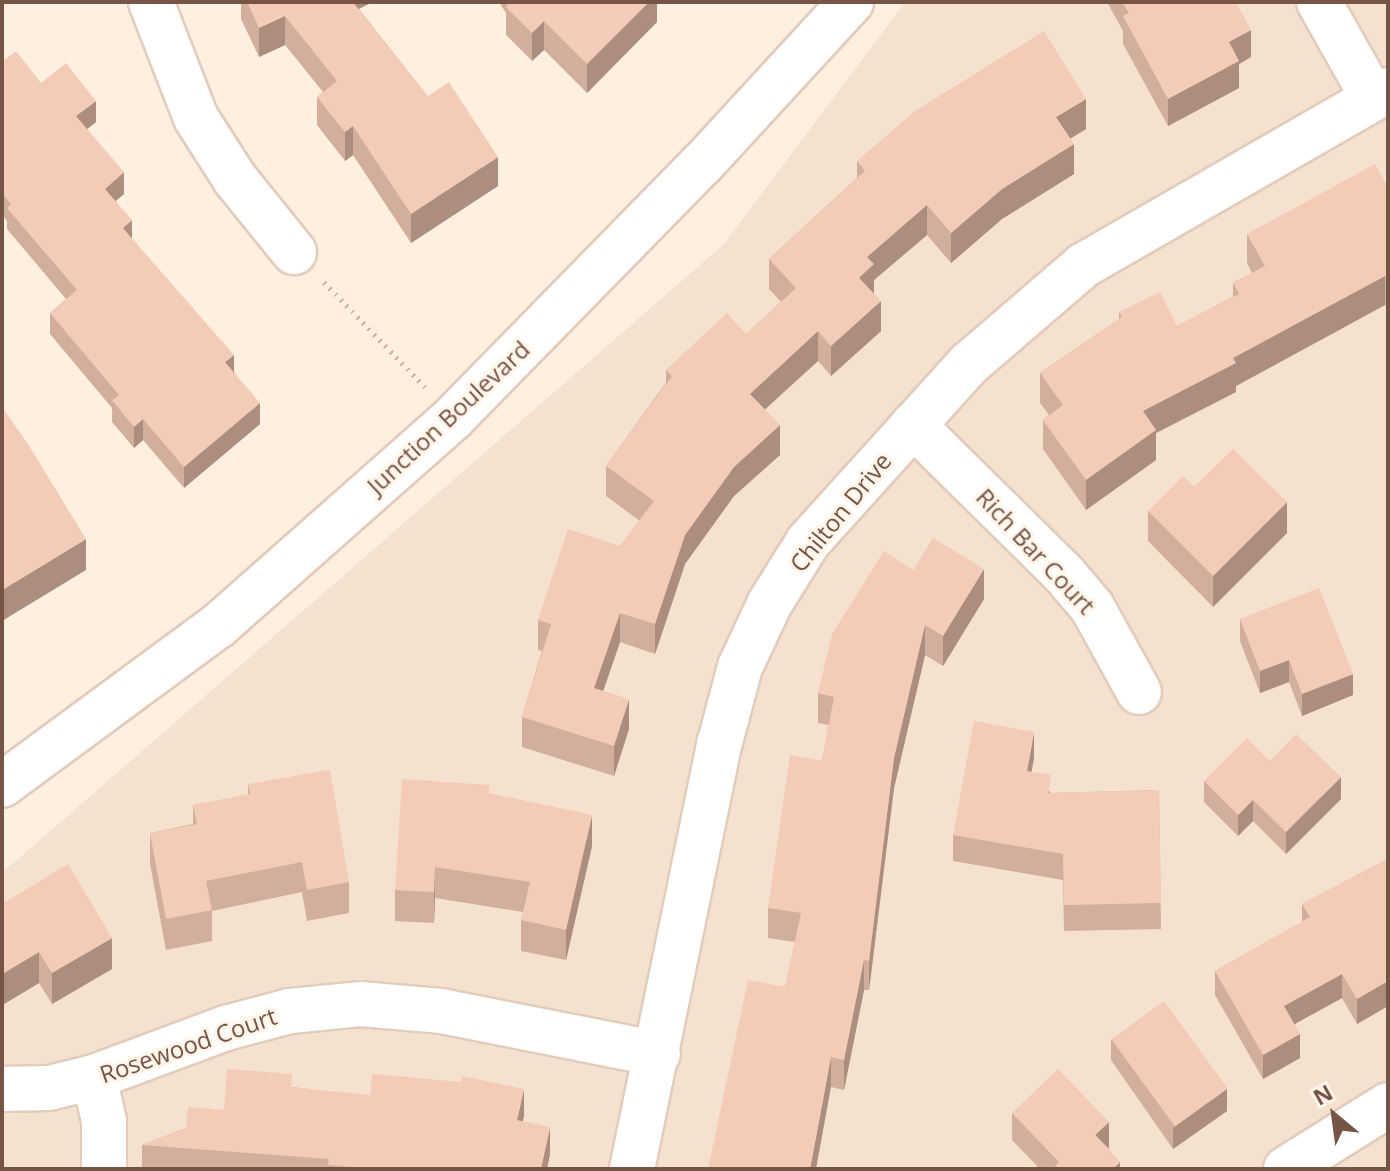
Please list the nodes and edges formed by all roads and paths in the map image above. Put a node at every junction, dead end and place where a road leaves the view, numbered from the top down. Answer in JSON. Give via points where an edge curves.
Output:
{"nodes":[{"id":1,"x":151,"y":2,"type":"edge"},
{"id":2,"x":851,"y":2,"type":"edge"},
{"id":3,"x":1319,"y":2,"type":"edge"},
{"id":4,"x":1381,"y":94,"type":"edge"},
{"id":5,"x":294,"y":252,"type":"joint"},
{"id":6,"x":453,"y":418,"type":"junction"},
{"id":7,"x":913,"y":425,"type":"junction"},
{"id":8,"x":1139,"y":692,"type":"dead end"},
{"id":9,"x":2,"y":785,"type":"edge"},
{"id":10,"x":658,"y":1054,"type":"junction"},
{"id":11,"x":94,"y":1077,"type":"junction"},
{"id":12,"x":2,"y":1089,"type":"edge"},
{"id":13,"x":1388,"y":1105,"type":"edge"},
{"id":14,"x":104,"y":1169,"type":"edge"},
{"id":15,"x":632,"y":1169,"type":"edge"},
{"id":16,"x":1286,"y":1169,"type":"edge"}],
"edges":[{"from":1,"to":5,"type":"street","via":[[196,118],[235,179]]},
{"from":2,"to":6,"type":"street","name":"Junction Boulevard","via":[[703,163]]},
{"from":3,"to":4,"type":"street"},
{"from":4,"to":7,"type":"street","name":"Chilton Drive","via":[[1084,265],[970,363]]},
{"from":5,"to":6,"type":"path"},
{"from":6,"to":9,"type":"street","name":"Junction Boulevard","via":[[218,626]]},
{"from":7,"to":8,"type":"street","name":"Rich Bar Court","via":[[1092,607]]},
{"from":7,"to":10,"type":"street","name":"Chilton Drive","via":[[808,542],[770,603],[740,667],[720,742]]},
{"from":10,"to":11,"type":"street","name":"Rosewood Court","via":[[441,1011],[360,1004],[290,1011],[226,1028]]},
{"from":10,"to":15,"type":"street","name":"Chilton Drive"},
{"from":11,"to":12,"type":"street","name":"Rosewood Court","via":[[49,1088]]},
{"from":11,"to":14,"type":"street","via":[[104,1121]]},
{"from":13,"to":16,"type":"street"}]}
